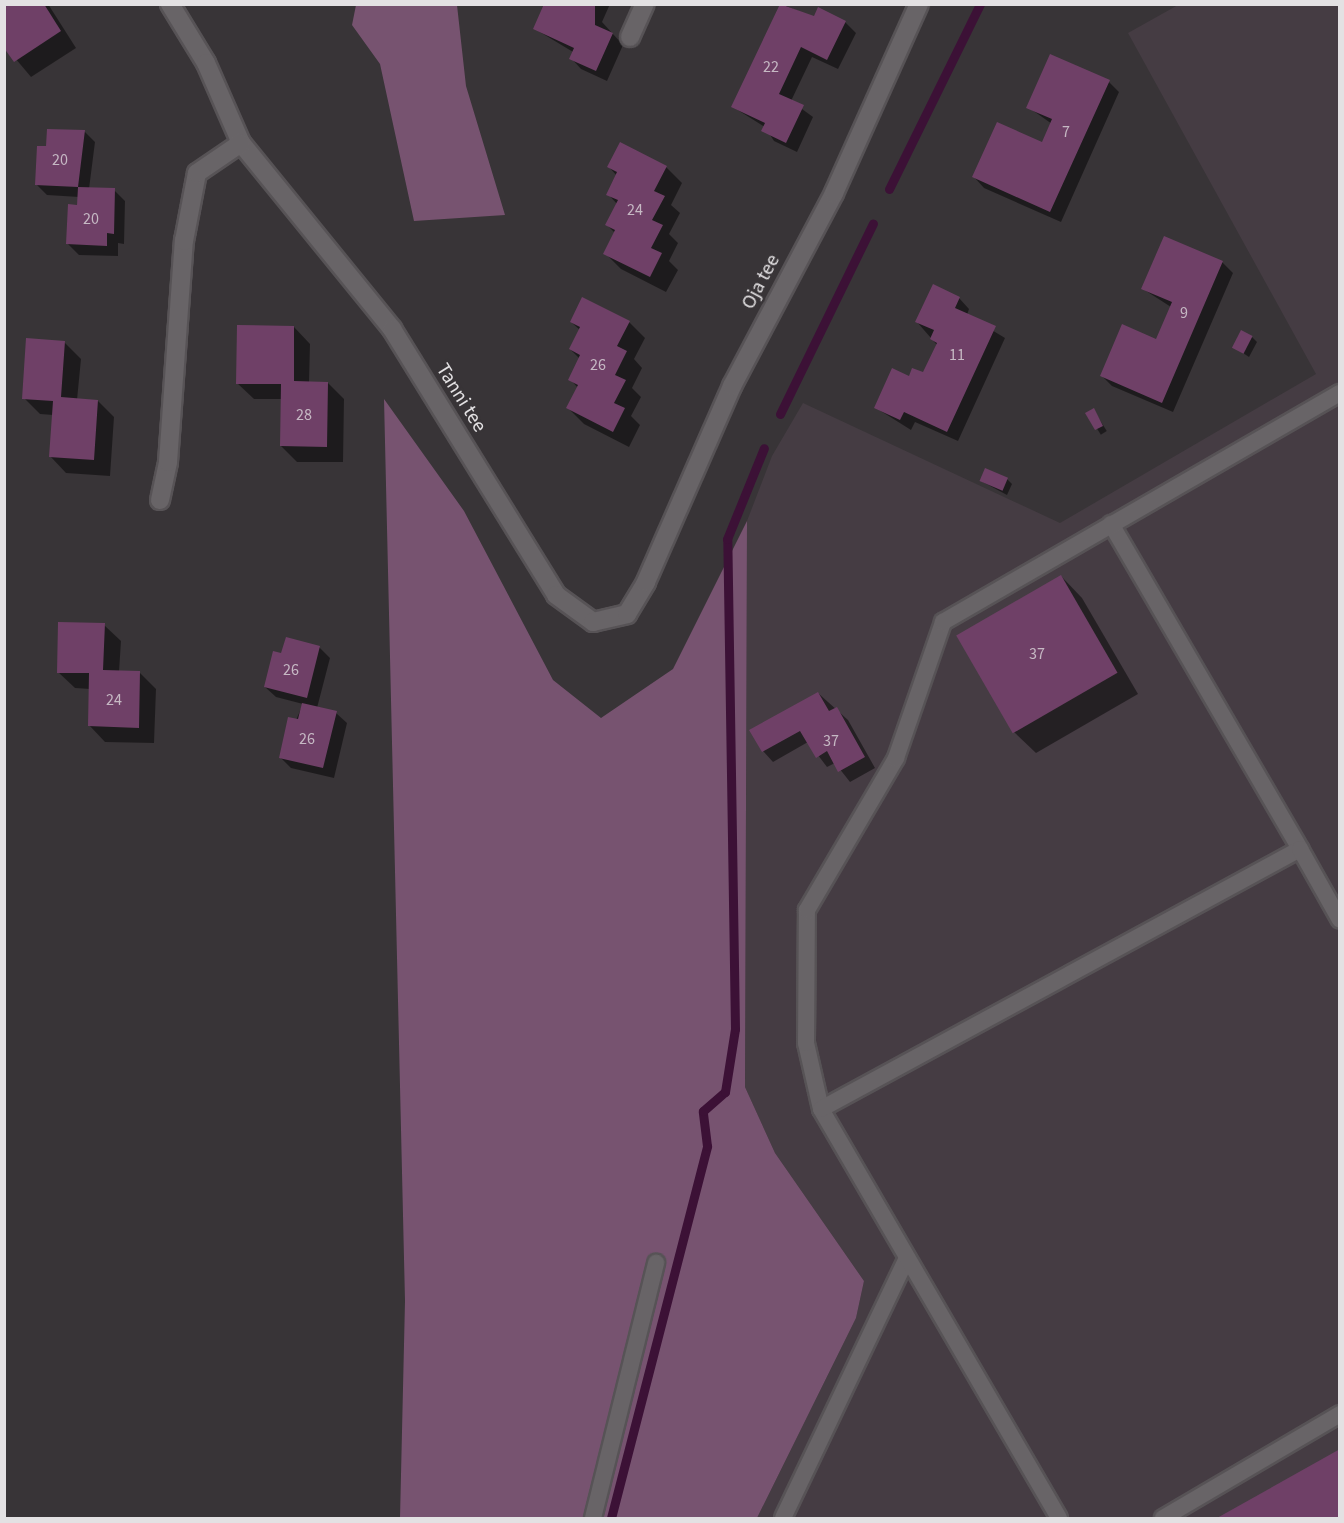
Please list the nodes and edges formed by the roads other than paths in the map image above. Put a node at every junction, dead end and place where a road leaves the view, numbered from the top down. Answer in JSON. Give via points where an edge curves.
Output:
{"nodes":[{"id":1,"x":170,"y":4,"type":"edge"},
{"id":2,"x":645,"y":4,"type":"edge"},
{"id":3,"x":919,"y":4,"type":"edge"},
{"id":4,"x":630,"y":37,"type":"dead end"},
{"id":5,"x":241,"y":143,"type":"junction"},
{"id":6,"x":1340,"y":393,"type":"edge"},
{"id":7,"x":160,"y":500,"type":"dead end"},
{"id":8,"x":1111,"y":524,"type":"junction"},
{"id":9,"x":646,"y":582,"type":"joint"},
{"id":10,"x":1300,"y":849,"type":"junction"},
{"id":11,"x":1340,"y":920,"type":"edge"},
{"id":12,"x":821,"y":1108,"type":"junction"},
{"id":13,"x":907,"y":1258,"type":"junction"},
{"id":14,"x":656,"y":1263,"type":"dead end"},
{"id":15,"x":1340,"y":1414,"type":"edge"},
{"id":16,"x":593,"y":1518,"type":"edge"},
{"id":17,"x":783,"y":1518,"type":"edge"},
{"id":18,"x":1059,"y":1518,"type":"edge"},
{"id":19,"x":1163,"y":1518,"type":"edge"}],
"edges":[{"from":1,"to":5,"type":"street","name":"Tanni tee","via":[[206,63]]},
{"from":2,"to":4,"type":"street"},
{"from":3,"to":9,"type":"street","name":"Oja tee","via":[[834,193],[732,386]]},
{"from":5,"to":7,"type":"street","via":[[197,173],[184,241],[168,462]]},
{"from":5,"to":9,"type":"street","name":"Tanni tee","via":[[392,329],[556,595],[593,622],[627,614]]},
{"from":6,"to":8,"type":"lane"},
{"from":8,"to":10,"type":"lane"},
{"from":8,"to":12,"type":"lane","via":[[943,622],[896,758],[807,910],[806,1043]]},
{"from":10,"to":11,"type":"lane"},
{"from":10,"to":12,"type":"lane"},
{"from":12,"to":13,"type":"lane"},
{"from":13,"to":17,"type":"lane"},
{"from":13,"to":18,"type":"lane"},
{"from":14,"to":16,"type":"lane"},
{"from":15,"to":19,"type":"lane"}]}
